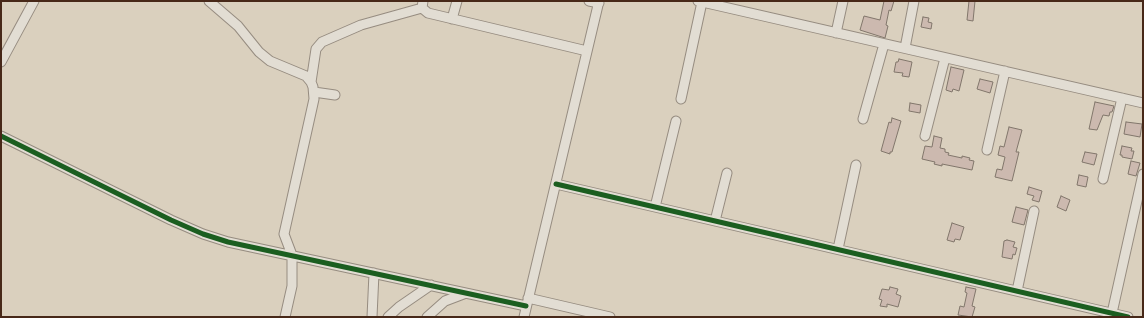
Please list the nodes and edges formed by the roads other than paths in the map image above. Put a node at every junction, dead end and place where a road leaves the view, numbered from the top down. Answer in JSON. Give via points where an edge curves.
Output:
{"nodes":[{"id":1,"x":34,"y":1,"type":"edge"},
{"id":2,"x":210,"y":1,"type":"edge"},
{"id":3,"x":457,"y":1,"type":"edge"},
{"id":4,"x":589,"y":1,"type":"edge"},
{"id":5,"x":700,"y":1,"type":"edge"},
{"id":6,"x":843,"y":1,"type":"edge"},
{"id":7,"x":914,"y":1,"type":"edge"},
{"id":8,"x":599,"y":2,"type":"edge"},
{"id":9,"x":724,"y":4,"type":"edge"},
{"id":10,"x":422,"y":5,"type":"edge"},
{"id":11,"x":452,"y":19,"type":"junction"},
{"id":12,"x":836,"y":33,"type":"junction"},
{"id":13,"x":884,"y":44,"type":"junction"},
{"id":14,"x":905,"y":48,"type":"junction"},
{"id":15,"x":587,"y":52,"type":"junction"},
{"id":16,"x":945,"y":58,"type":"junction"},
{"id":17,"x":1,"y":62,"type":"edge"},
{"id":18,"x":1005,"y":71,"type":"junction"},
{"id":19,"x":311,"y":82,"type":"junction"},
{"id":20,"x":314,"y":92,"type":"junction"},
{"id":21,"x":335,"y":95,"type":"dead end"},
{"id":22,"x":1122,"y":98,"type":"junction"},
{"id":23,"x":681,"y":99,"type":"dead end"},
{"id":24,"x":1143,"y":103,"type":"edge"},
{"id":25,"x":863,"y":119,"type":"dead end"},
{"id":26,"x":676,"y":121,"type":"dead end"},
{"id":27,"x":1,"y":136,"type":"edge"},
{"id":28,"x":925,"y":136,"type":"dead end"},
{"id":29,"x":987,"y":150,"type":"dead end"},
{"id":30,"x":856,"y":165,"type":"dead end"},
{"id":31,"x":727,"y":174,"type":"dead end"},
{"id":32,"x":1143,"y":174,"type":"edge"},
{"id":33,"x":1103,"y":179,"type":"dead end"},
{"id":34,"x":556,"y":184,"type":"junction"},
{"id":35,"x":655,"y":207,"type":"junction"},
{"id":36,"x":1034,"y":211,"type":"dead end"},
{"id":37,"x":715,"y":221,"type":"junction"},
{"id":38,"x":838,"y":249,"type":"junction"},
{"id":39,"x":292,"y":255,"type":"junction"},
{"id":40,"x":374,"y":273,"type":"junction"},
{"id":41,"x":431,"y":285,"type":"junction"},
{"id":42,"x":1017,"y":291,"type":"junction"},
{"id":43,"x":466,"y":293,"type":"junction"},
{"id":44,"x":527,"y":302,"type":"junction"},
{"id":45,"x":1112,"y":313,"type":"junction"},
{"id":46,"x":285,"y":317,"type":"edge"},
{"id":47,"x":372,"y":317,"type":"edge"},
{"id":48,"x":388,"y":317,"type":"edge"},
{"id":49,"x":427,"y":317,"type":"edge"},
{"id":50,"x":524,"y":317,"type":"edge"},
{"id":51,"x":610,"y":317,"type":"edge"},
{"id":52,"x":1128,"y":317,"type":"edge"}],
"edges":[{"from":1,"to":17,"type":"street"},
{"from":2,"to":19,"type":"street","via":[[238,26],[259,52],[270,61],[306,76]]},
{"from":3,"to":11,"type":"street"},
{"from":4,"to":8,"type":"street"},
{"from":5,"to":9,"type":"street"},
{"from":5,"to":23,"type":"street"},
{"from":6,"to":12,"type":"street"},
{"from":7,"to":14,"type":"street"},
{"from":8,"to":15,"type":"street"},
{"from":9,"to":12,"type":"street"},
{"from":10,"to":11,"type":"street","via":[[428,13]]},
{"from":10,"to":19,"type":"street","via":[[361,25],[322,42],[316,49]]},
{"from":11,"to":15,"type":"street"},
{"from":12,"to":13,"type":"street"},
{"from":13,"to":14,"type":"street"},
{"from":13,"to":25,"type":"street"},
{"from":14,"to":16,"type":"street"},
{"from":15,"to":34,"type":"street"},
{"from":16,"to":18,"type":"street"},
{"from":16,"to":28,"type":"street"},
{"from":18,"to":22,"type":"street"},
{"from":18,"to":29,"type":"street"},
{"from":19,"to":20,"type":"street"},
{"from":20,"to":21,"type":"street"},
{"from":20,"to":39,"type":"street","via":[[284,234]]},
{"from":22,"to":24,"type":"street"},
{"from":22,"to":33,"type":"street"},
{"from":26,"to":35,"type":"street"},
{"from":27,"to":39,"type":"street","via":[[203,234],[228,242]]},
{"from":30,"to":38,"type":"street"},
{"from":31,"to":37,"type":"street"},
{"from":32,"to":45,"type":"street"},
{"from":34,"to":35,"type":"street"},
{"from":34,"to":44,"type":"street"},
{"from":35,"to":37,"type":"street"},
{"from":36,"to":42,"type":"street"},
{"from":37,"to":38,"type":"street"},
{"from":38,"to":42,"type":"street"},
{"from":39,"to":40,"type":"street"},
{"from":39,"to":46,"type":"street","via":[[292,286]]},
{"from":40,"to":41,"type":"street"},
{"from":40,"to":47,"type":"street"},
{"from":41,"to":43,"type":"street"},
{"from":41,"to":48,"type":"street","via":[[399,306]]},
{"from":42,"to":45,"type":"street"},
{"from":43,"to":44,"type":"street"},
{"from":43,"to":49,"type":"street","via":[[445,301]]},
{"from":44,"to":50,"type":"street"},
{"from":44,"to":51,"type":"street"},
{"from":45,"to":52,"type":"street"}]}
